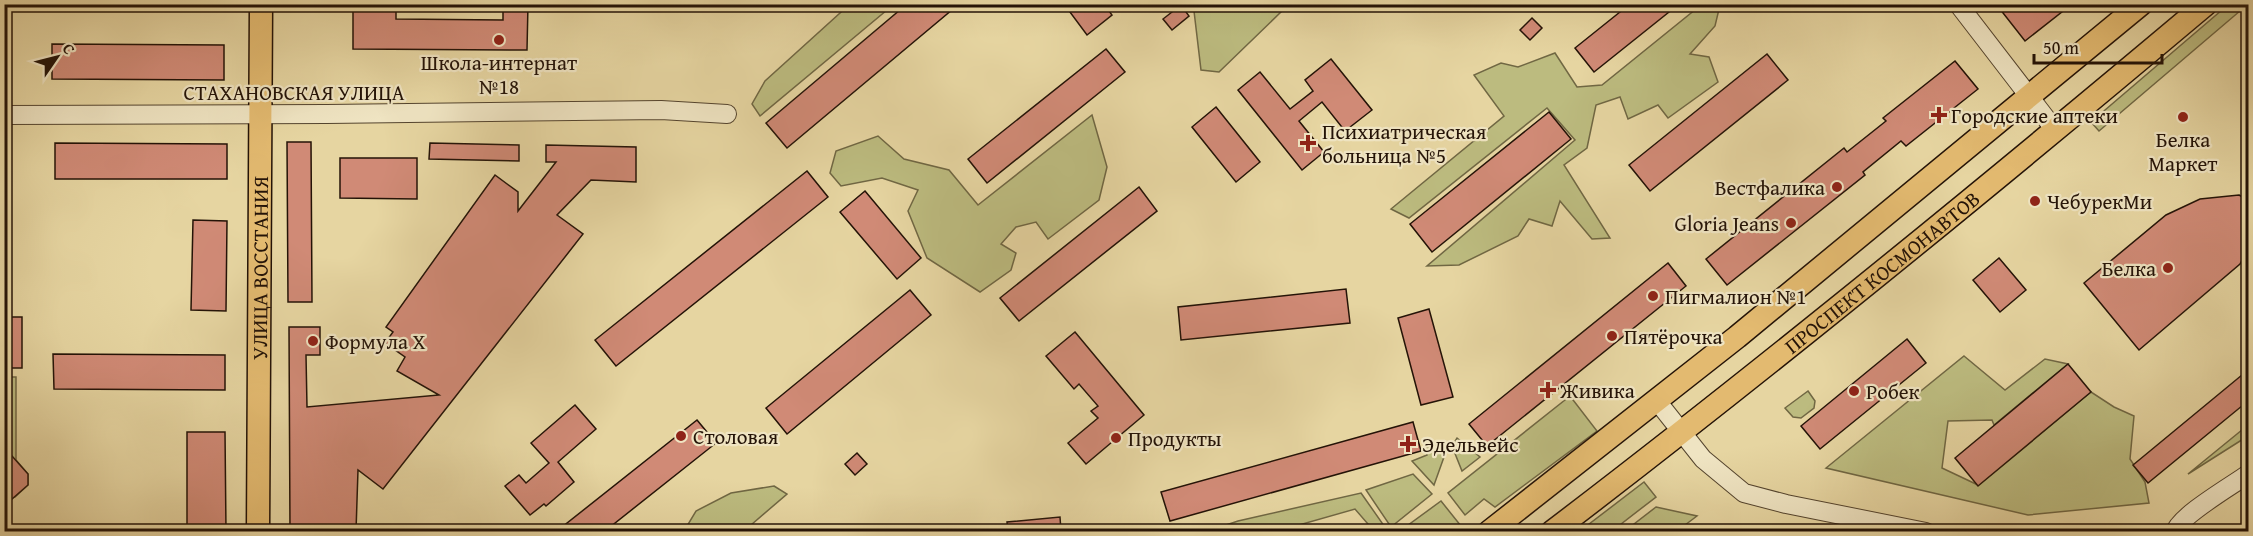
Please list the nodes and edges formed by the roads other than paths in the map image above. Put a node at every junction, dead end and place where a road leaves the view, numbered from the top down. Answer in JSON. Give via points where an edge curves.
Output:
{"nodes":[{"id":1,"x":261,"y":4,"type":"edge"},
{"id":2,"x":1958,"y":4,"type":"edge"},
{"id":3,"x":2141,"y":4,"type":"edge"},
{"id":4,"x":2206,"y":4,"type":"edge"},
{"id":5,"x":2029,"y":97,"type":"junction"},
{"id":6,"x":727,"y":114,"type":"dead end"},
{"id":7,"x":4,"y":115,"type":"edge"},
{"id":8,"x":261,"y":115,"type":"junction"},
{"id":9,"x":2055,"y":130,"type":"junction"},
{"id":10,"x":1657,"y":402,"type":"junction"},
{"id":11,"x":1681,"y":432,"type":"junction"},
{"id":12,"x":2248,"y":474,"type":"edge"},
{"id":13,"x":258,"y":531,"type":"edge"},
{"id":14,"x":1489,"y":531,"type":"edge"},
{"id":15,"x":1552,"y":531,"type":"edge"},
{"id":16,"x":1926,"y":531,"type":"edge"},
{"id":17,"x":2175,"y":531,"type":"edge"}],
"edges":[{"from":1,"to":8,"type":"main road","name":"УЛИЦА ВОССТАНИЯ"},
{"from":2,"to":5,"type":"street"},
{"from":3,"to":5,"type":"main road","name":"ПРОСПЕКТ КОСМОНАВТОВ"},
{"from":4,"to":9,"type":"main road","name":"ПРОСПЕКТ КОСМОНАВТОВ"},
{"from":5,"to":9,"type":"street"},
{"from":5,"to":10,"type":"main road","name":"ПРОСПЕКТ КОСМОНАВТОВ"},
{"from":6,"to":8,"type":"street","name":"СТАХАНОВСКАЯ УЛИЦА","via":[[661,110]]},
{"from":7,"to":8,"type":"street","name":"СТАХАНОВСКАЯ УЛИЦА"},
{"from":8,"to":13,"type":"main road","name":"УЛИЦА ВОССТАНИЯ"},
{"from":9,"to":11,"type":"main road","name":"ПРОСПЕКТ КОСМОНАВТОВ"},
{"from":10,"to":11,"type":"street"},
{"from":10,"to":14,"type":"main road","name":"ПРОСПЕКТ КОСМОНАВТОВ"},
{"from":11,"to":15,"type":"main road","name":"ПРОСПЕКТ КОСМОНАВТОВ"},
{"from":11,"to":16,"type":"street","via":[[1703,459],[1744,494]]},
{"from":12,"to":17,"type":"street","via":[[2196,509]]}]}
